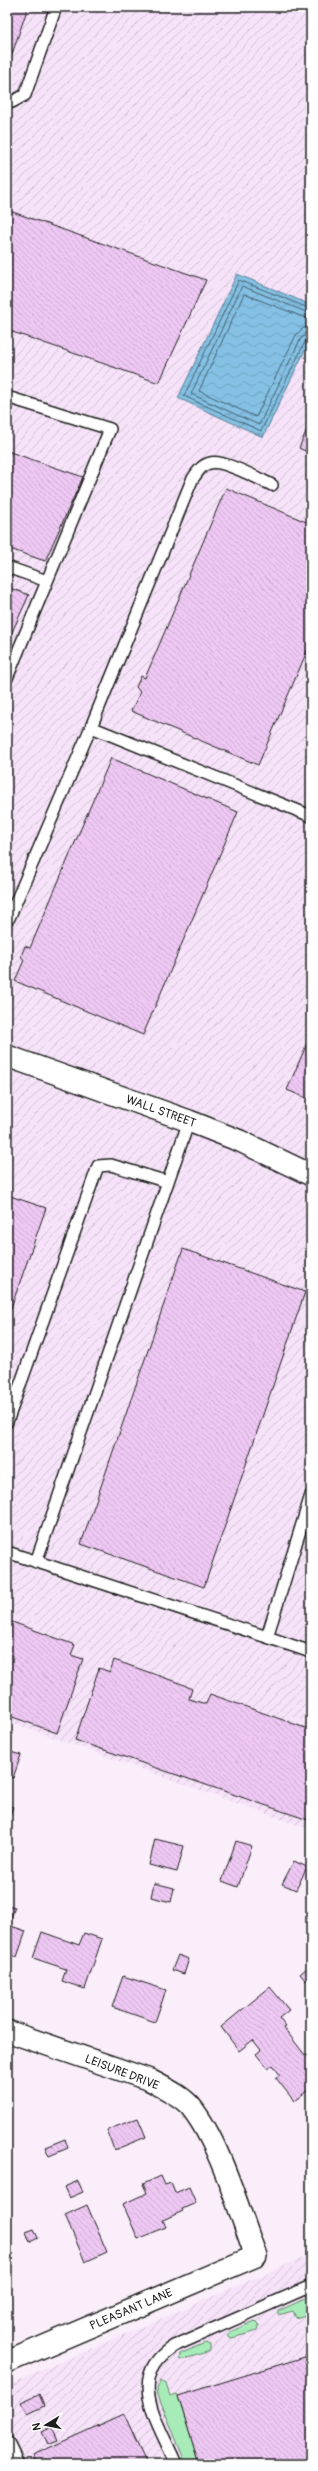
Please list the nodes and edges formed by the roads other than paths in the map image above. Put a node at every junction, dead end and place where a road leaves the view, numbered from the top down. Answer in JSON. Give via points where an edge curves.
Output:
{"nodes":[{"id":1,"x":56,"y":7,"type":"edge"},
{"id":2,"x":7,"y":102,"type":"edge"},
{"id":3,"x":7,"y":397,"type":"edge"},
{"id":4,"x":272,"y":485,"type":"dead end"},
{"id":5,"x":7,"y":567,"type":"edge"},
{"id":6,"x":47,"y":581,"type":"junction"},
{"id":7,"x":7,"y":678,"type":"edge"},
{"id":8,"x":91,"y":727,"type":"junction"},
{"id":9,"x":311,"y":816,"type":"edge"},
{"id":10,"x":7,"y":919,"type":"edge"},
{"id":11,"x":7,"y":1056,"type":"edge"},
{"id":12,"x":189,"y":1121,"type":"junction"},
{"id":13,"x":311,"y":1175,"type":"edge"},
{"id":14,"x":168,"y":1182,"type":"junction"},
{"id":15,"x":7,"y":1422,"type":"edge"},
{"id":16,"x":311,"y":1495,"type":"edge"},
{"id":17,"x":7,"y":1552,"type":"edge"},
{"id":18,"x":36,"y":1562,"type":"junction"},
{"id":19,"x":267,"y":1637,"type":"junction"},
{"id":20,"x":311,"y":1652,"type":"edge"},
{"id":21,"x":7,"y":2031,"type":"edge"},
{"id":22,"x":256,"y":2256,"type":"joint"},
{"id":23,"x":311,"y":2286,"type":"edge"},
{"id":24,"x":7,"y":2362,"type":"edge"},
{"id":25,"x":7,"y":2441,"type":"edge"},
{"id":26,"x":18,"y":2464,"type":"edge"},
{"id":27,"x":176,"y":2464,"type":"edge"}],
"edges":[{"from":1,"to":2,"type":"lane","via":[[25,95]]},
{"from":3,"to":6,"type":"lane","via":[[110,429]]},
{"from":4,"to":8,"type":"lane","via":[[220,462],[210,463],[200,469],[192,480]]},
{"from":5,"to":6,"type":"lane"},
{"from":6,"to":7,"type":"lane"},
{"from":8,"to":9,"type":"lane"},
{"from":8,"to":10,"type":"lane"},
{"from":11,"to":12,"type":"street","name":"WALL STREET"},
{"from":12,"to":13,"type":"street","name":"WALL STREET","via":[[240,1141]]},
{"from":12,"to":14,"type":"lane"},
{"from":14,"to":15,"type":"lane","via":[[110,1165],[98,1166]]},
{"from":14,"to":18,"type":"lane"},
{"from":16,"to":19,"type":"lane"},
{"from":17,"to":18,"type":"lane"},
{"from":18,"to":19,"type":"lane"},
{"from":19,"to":20,"type":"lane"},
{"from":21,"to":22,"type":"street","name":"LEISURE DRIVE","via":[[150,2080],[190,2106],[209,2135]]},
{"from":22,"to":24,"type":"street","name":"PLEASANT LANE"},
{"from":23,"to":27,"type":"lane","via":[[174,2346],[159,2357],[148,2376],[149,2401]]},
{"from":25,"to":26,"type":"lane"}]}
